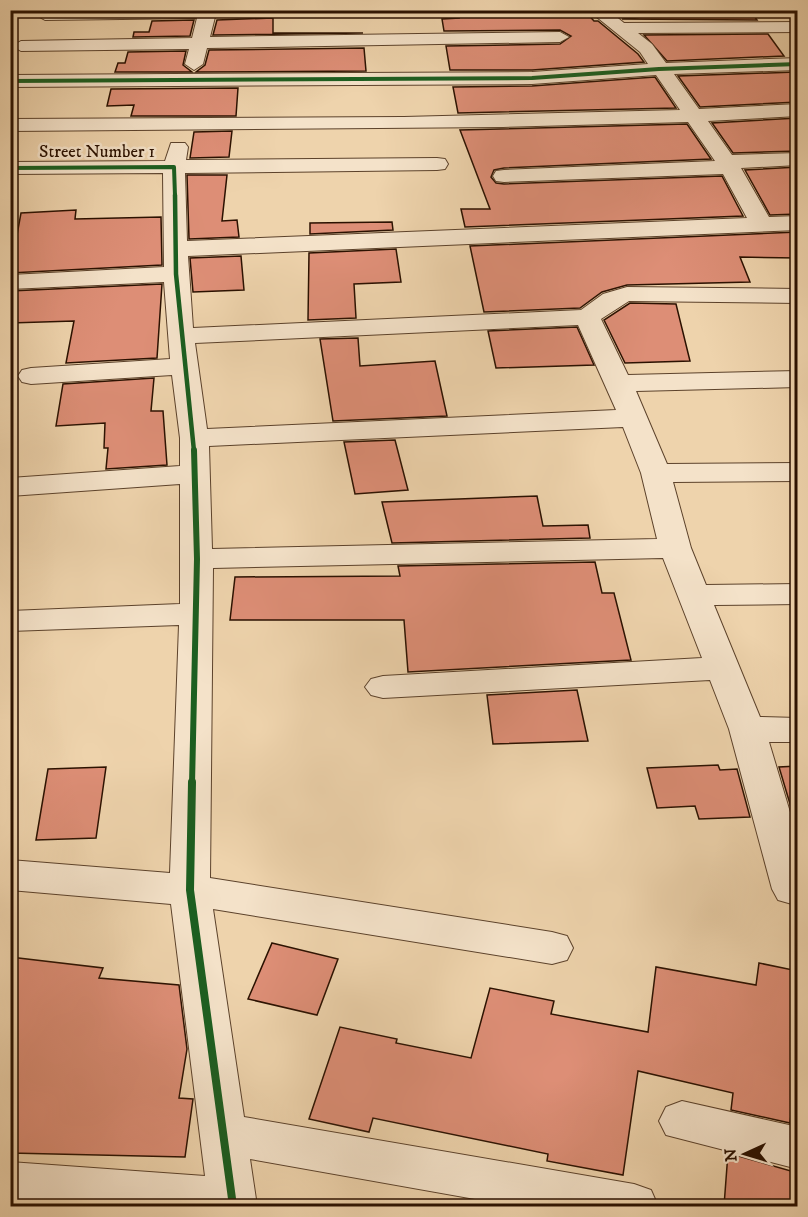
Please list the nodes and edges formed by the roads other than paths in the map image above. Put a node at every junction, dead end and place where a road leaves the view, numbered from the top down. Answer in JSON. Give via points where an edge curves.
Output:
{"nodes":[{"id":1,"x":349,"y":10,"type":"edge"},
{"id":2,"x":208,"y":11,"type":"edge"},
{"id":3,"x":599,"y":12,"type":"edge"},
{"id":4,"x":42,"y":13,"type":"edge"},
{"id":5,"x":622,"y":19,"type":"edge"},
{"id":6,"x":798,"y":27,"type":"edge"},
{"id":7,"x":560,"y":37,"type":"dead end"},
{"id":8,"x":199,"y":43,"type":"junction"},
{"id":9,"x":21,"y":46,"type":"junction"},
{"id":10,"x":798,"y":64,"type":"edge"},
{"id":11,"x":10,"y":66,"type":"edge"},
{"id":12,"x":658,"y":69,"type":"junction"},
{"id":13,"x":10,"y":81,"type":"edge"},
{"id":14,"x":190,"y":81,"type":"junction"},
{"id":15,"x":798,"y":110,"type":"edge"},
{"id":16,"x":693,"y":117,"type":"junction"},
{"id":17,"x":182,"y":123,"type":"junction"},
{"id":18,"x":10,"y":125,"type":"edge"},
{"id":19,"x":798,"y":159,"type":"edge"},
{"id":20,"x":437,"y":165,"type":"dead end"},
{"id":21,"x":728,"y":165,"type":"junction"},
{"id":22,"x":174,"y":167,"type":"junction"},
{"id":23,"x":10,"y":168,"type":"edge"},
{"id":24,"x":504,"y":176,"type":"dead end"},
{"id":25,"x":761,"y":223,"type":"junction"},
{"id":26,"x":798,"y":223,"type":"edge"},
{"id":27,"x":176,"y":261,"type":"junction"},
{"id":28,"x":10,"y":282,"type":"edge"},
{"id":29,"x":798,"y":296,"type":"edge"},
{"id":30,"x":587,"y":317,"type":"junction"},
{"id":31,"x":183,"y":351,"type":"junction"},
{"id":32,"x":31,"y":376,"type":"dead end"},
{"id":33,"x":798,"y":379,"type":"edge"},
{"id":34,"x":619,"y":383,"type":"junction"},
{"id":35,"x":633,"y":418,"type":"junction"},
{"id":36,"x":194,"y":438,"type":"junction"},
{"id":37,"x":798,"y":472,"type":"edge"},
{"id":38,"x":656,"y":473,"type":"junction"},
{"id":39,"x":195,"y":474,"type":"junction"},
{"id":40,"x":10,"y":487,"type":"edge"},
{"id":41,"x":675,"y":548,"type":"junction"},
{"id":42,"x":197,"y":559,"type":"junction"},
{"id":43,"x":798,"y":594,"type":"edge"},
{"id":44,"x":693,"y":595,"type":"junction"},
{"id":45,"x":196,"y":614,"type":"junction"},
{"id":46,"x":10,"y":621,"type":"edge"},
{"id":47,"x":723,"y":668,"type":"junction"},
{"id":48,"x":384,"y":687,"type":"dead end"},
{"id":49,"x":747,"y":729,"type":"junction"},
{"id":50,"x":798,"y":730,"type":"edge"},
{"id":51,"x":10,"y":875,"type":"edge"},
{"id":52,"x":792,"y":889,"type":"dead end"},
{"id":53,"x":190,"y":890,"type":"junction"},
{"id":54,"x":552,"y":948,"type":"dead end"},
{"id":55,"x":682,"y":1121,"type":"dead end"},
{"id":56,"x":221,"y":1133,"type":"junction"},
{"id":57,"x":798,"y":1148,"type":"edge"},
{"id":58,"x":10,"y":1184,"type":"edge"},
{"id":59,"x":232,"y":1203,"type":"edge"},
{"id":60,"x":634,"y":1206,"type":"edge"}],
"edges":[{"from":1,"to":2,"type":"street"},
{"from":2,"to":4,"type":"street"},
{"from":2,"to":8,"type":"street"},
{"from":3,"to":5,"type":"street"},
{"from":4,"to":9,"type":"street"},
{"from":5,"to":6,"type":"street"},
{"from":5,"to":12,"type":"street"},
{"from":7,"to":8,"type":"street"},
{"from":8,"to":9,"type":"street"},
{"from":8,"to":14,"type":"street"},
{"from":9,"to":11,"type":"street"},
{"from":10,"to":12,"type":"street"},
{"from":12,"to":14,"type":"street","via":[[532,78]]},
{"from":12,"to":16,"type":"street"},
{"from":13,"to":14,"type":"street"},
{"from":14,"to":17,"type":"street"},
{"from":15,"to":16,"type":"street"},
{"from":16,"to":17,"type":"street"},
{"from":16,"to":21,"type":"street"},
{"from":17,"to":18,"type":"street"},
{"from":17,"to":22,"type":"street"},
{"from":19,"to":21,"type":"street"},
{"from":20,"to":22,"type":"street"},
{"from":21,"to":24,"type":"street"},
{"from":21,"to":25,"type":"street"},
{"from":22,"to":23,"type":"street","name":"Street Number 1"},
{"from":22,"to":27,"type":"street","name":"Street Number 1"},
{"from":25,"to":26,"type":"street"},
{"from":25,"to":27,"type":"street"},
{"from":27,"to":28,"type":"street"},
{"from":27,"to":31,"type":"street","name":"Street Number 1"},
{"from":29,"to":30,"type":"street","via":[[627,294],[612,299]]},
{"from":30,"to":31,"type":"street"},
{"from":30,"to":34,"type":"street"},
{"from":31,"to":32,"type":"street"},
{"from":31,"to":36,"type":"street","name":"Street Number 1"},
{"from":33,"to":34,"type":"street"},
{"from":34,"to":35,"type":"street"},
{"from":35,"to":36,"type":"street"},
{"from":35,"to":38,"type":"street"},
{"from":36,"to":39,"type":"street","name":"Street Number 1"},
{"from":37,"to":38,"type":"street"},
{"from":38,"to":41,"type":"street"},
{"from":39,"to":40,"type":"street"},
{"from":39,"to":42,"type":"street","name":"Street Number 1"},
{"from":41,"to":42,"type":"street"},
{"from":41,"to":44,"type":"street"},
{"from":42,"to":45,"type":"street","name":"Street Number 1"},
{"from":43,"to":44,"type":"street"},
{"from":44,"to":47,"type":"street"},
{"from":45,"to":46,"type":"street"},
{"from":45,"to":53,"type":"street","name":"Street Number 1"},
{"from":47,"to":48,"type":"street"},
{"from":47,"to":49,"type":"street"},
{"from":49,"to":50,"type":"street"},
{"from":49,"to":52,"type":"street"},
{"from":51,"to":53,"type":"street"},
{"from":53,"to":54,"type":"street"},
{"from":53,"to":56,"type":"street","name":"Street Number 1"},
{"from":55,"to":57,"type":"street"},
{"from":56,"to":59,"type":"street","name":"Street Number 1"},
{"from":56,"to":60,"type":"street"},
{"from":58,"to":59,"type":"street"}]}
